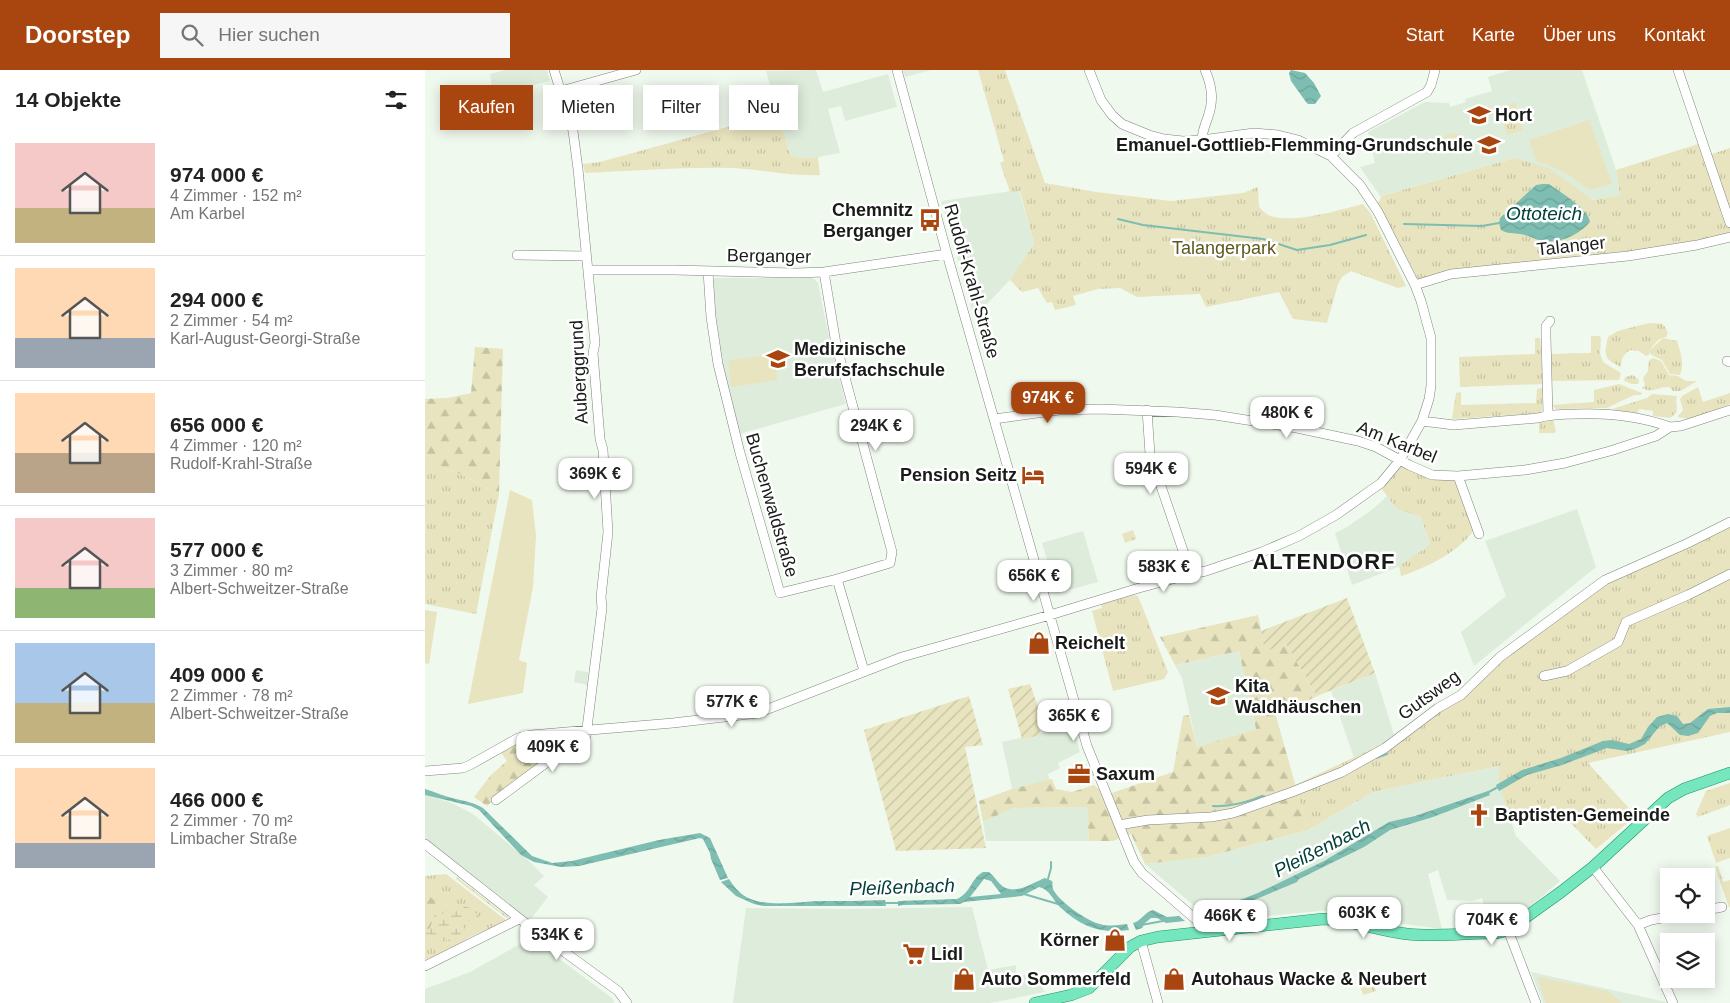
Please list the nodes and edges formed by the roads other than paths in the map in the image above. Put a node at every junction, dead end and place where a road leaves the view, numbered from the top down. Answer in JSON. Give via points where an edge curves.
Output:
{"nodes":[{"id":1,"x":555,"y":70,"type":"edge"},
{"id":2,"x":636,"y":70,"type":"edge"},
{"id":3,"x":897,"y":70,"type":"edge"},
{"id":4,"x":1089,"y":70,"type":"edge"},
{"id":5,"x":1205,"y":70,"type":"edge"},
{"id":6,"x":1435,"y":70,"type":"edge"},
{"id":7,"x":1678,"y":70,"type":"edge"},
{"id":8,"x":559,"y":85,"type":"edge"},
{"id":9,"x":582,"y":85,"type":"edge"},
{"id":10,"x":573,"y":130,"type":"edge"},
{"id":11,"x":1202,"y":140,"type":"junction"},
{"id":12,"x":1331,"y":156,"type":"junction"},
{"id":13,"x":1730,"y":223,"type":"edge"},
{"id":14,"x":1730,"y":237,"type":"edge"},
{"id":15,"x":947,"y":254,"type":"junction"},
{"id":16,"x":517,"y":255,"type":"dead end"},
{"id":17,"x":587,"y":256,"type":"junction"},
{"id":18,"x":588,"y":270,"type":"junction"},
{"id":19,"x":708,"y":271,"type":"junction"},
{"id":20,"x":824,"y":272,"type":"junction"},
{"id":21,"x":1415,"y":285,"type":"junction"},
{"id":22,"x":1550,"y":321,"type":"dead end"},
{"id":23,"x":1147,"y":410,"type":"junction"},
{"id":24,"x":1730,"y":410,"type":"edge"},
{"id":25,"x":1548,"y":415,"type":"junction"},
{"id":26,"x":994,"y":419,"type":"junction"},
{"id":27,"x":1423,"y":421,"type":"junction"},
{"id":28,"x":1669,"y":427,"type":"junction"},
{"id":29,"x":1400,"y":460,"type":"junction"},
{"id":30,"x":1458,"y":476,"type":"junction"},
{"id":31,"x":1730,"y":522,"type":"edge"},
{"id":32,"x":1479,"y":534,"type":"dead end"},
{"id":33,"x":1191,"y":574,"type":"junction"},
{"id":34,"x":1730,"y":574,"type":"edge"},
{"id":35,"x":837,"y":579,"type":"junction"},
{"id":36,"x":1050,"y":615,"type":"junction"},
{"id":37,"x":864,"y":671,"type":"junction"},
{"id":38,"x":1544,"y":676,"type":"dead end"},
{"id":39,"x":588,"y":730,"type":"junction"},
{"id":40,"x":425,"y":771,"type":"edge"},
{"id":41,"x":1730,"y":773,"type":"edge"},
{"id":42,"x":496,"y":800,"type":"dead end"},
{"id":43,"x":1119,"y":826,"type":"junction"},
{"id":44,"x":425,"y":844,"type":"edge"},
{"id":45,"x":1593,"y":867,"type":"junction"},
{"id":46,"x":1721,"y":907,"type":"dead end"},
{"id":47,"x":1715,"y":908,"type":"edge"},
{"id":48,"x":1660,"y":918,"type":"edge"},
{"id":49,"x":519,"y":919,"type":"junction"},
{"id":50,"x":1638,"y":925,"type":"junction"},
{"id":51,"x":1201,"y":927,"type":"junction"},
{"id":52,"x":1508,"y":930,"type":"junction"},
{"id":53,"x":1141,"y":941,"type":"junction"},
{"id":54,"x":425,"y":966,"type":"edge"},
{"id":55,"x":627,"y":1003,"type":"edge"},
{"id":56,"x":1035,"y":1003,"type":"edge"},
{"id":57,"x":1158,"y":1003,"type":"edge"},
{"id":58,"x":1536,"y":1003,"type":"edge"},
{"id":59,"x":1673,"y":1003,"type":"edge"}],
"edges":[{"from":1,"to":8,"type":"street","name":"Auberggrund"},
{"from":2,"to":9,"type":"street"},
{"from":3,"to":15,"type":"street","name":"Rudolf-Krahl-Straße"},
{"from":4,"to":11,"type":"street","via":[[1101,100],[1122,124],[1164,139]]},
{"from":5,"to":11,"type":"street","via":[[1212,89]]},
{"from":6,"to":12,"type":"street","via":[[1427,92],[1353,133]]},
{"from":7,"to":13,"type":"street"},
{"from":10,"to":17,"type":"street","name":"Auberggrund"},
{"from":11,"to":12,"type":"street","via":[[1254,133],[1278,135]]},
{"from":12,"to":21,"type":"street","via":[[1360,185]]},
{"from":14,"to":21,"type":"street","name":"Talanger","via":[[1643,254],[1451,274]]},
{"from":15,"to":20,"type":"street","name":"Berganger"},
{"from":15,"to":26,"type":"street","name":"Rudolf-Krahl-Straße"},
{"from":16,"to":17,"type":"street"},
{"from":17,"to":18,"type":"street","name":"Auberggrund"},
{"from":18,"to":19,"type":"street","name":"Berganger"},
{"from":18,"to":39,"type":"street","name":"Auberggrund","via":[[608,532]]},
{"from":19,"to":20,"type":"street","name":"Berganger"},
{"from":19,"to":35,"type":"street","name":"Buchenwaldstraße","via":[[718,364],[780,594]]},
{"from":20,"to":35,"type":"street","via":[[836,344],[892,552],[890,563]]},
{"from":21,"to":27,"type":"street","via":[[1431,338],[1431,386]]},
{"from":22,"to":25,"type":"street","via":[[1545,337]]},
{"from":23,"to":26,"type":"street","name":"Am Karbel","via":[[1059,410]]},
{"from":23,"to":29,"type":"street","name":"Am Karbel","via":[[1215,415],[1297,428],[1358,441]]},
{"from":23,"to":33,"type":"street","via":[[1150,454]]},
{"from":24,"to":28,"type":"street","name":"Am Karbel"},
{"from":25,"to":27,"type":"street","via":[[1454,425]]},
{"from":25,"to":28,"type":"street","via":[[1617,414],[1652,420]]},
{"from":26,"to":36,"type":"street","name":"Rudolf-Krahl-Straße"},
{"from":27,"to":29,"type":"street"},
{"from":28,"to":30,"type":"street","name":"Am Karbel","via":[[1656,436],[1611,452],[1560,464]]},
{"from":29,"to":30,"type":"street","name":"Am Karbel","via":[[1433,475]]},
{"from":29,"to":33,"type":"street","via":[[1381,483],[1299,536],[1262,552]]},
{"from":30,"to":32,"type":"street"},
{"from":31,"to":43,"type":"street","name":"Gutsweg","via":[[1605,580],[1501,657],[1461,695],[1385,748],[1342,772],[1233,813],[1148,820]]},
{"from":33,"to":36,"type":"street"},
{"from":34,"to":38,"type":"street","via":[[1626,622],[1618,642],[1567,671]]},
{"from":35,"to":37,"type":"street"},
{"from":36,"to":37,"type":"street"},
{"from":36,"to":43,"type":"street","name":"Rudolf-Krahl-Straße","via":[[1087,746]]},
{"from":37,"to":39,"type":"street","via":[[758,713]]},
{"from":39,"to":40,"type":"street","via":[[518,738],[463,768]]},
{"from":39,"to":42,"type":"street","via":[[587,736]]},
{"from":41,"to":45,"type":"main road","via":[[1668,798]]},
{"from":43,"to":51,"type":"street","name":"Rudolf-Krahl-Straße","via":[[1142,873]]},
{"from":44,"to":49,"type":"street"},
{"from":45,"to":50,"type":"street"},
{"from":45,"to":52,"type":"main road"},
{"from":46,"to":47,"type":"street"},
{"from":48,"to":50,"type":"street"},
{"from":49,"to":54,"type":"street"},
{"from":49,"to":55,"type":"street","via":[[618,990]]},
{"from":50,"to":59,"type":"street"},
{"from":51,"to":52,"type":"main road","via":[[1323,919],[1416,934],[1497,933]]},
{"from":51,"to":53,"type":"main road"},
{"from":52,"to":58,"type":"street"},
{"from":53,"to":56,"type":"main road","via":[[1130,947],[1089,988]]},
{"from":53,"to":57,"type":"street"}]}
